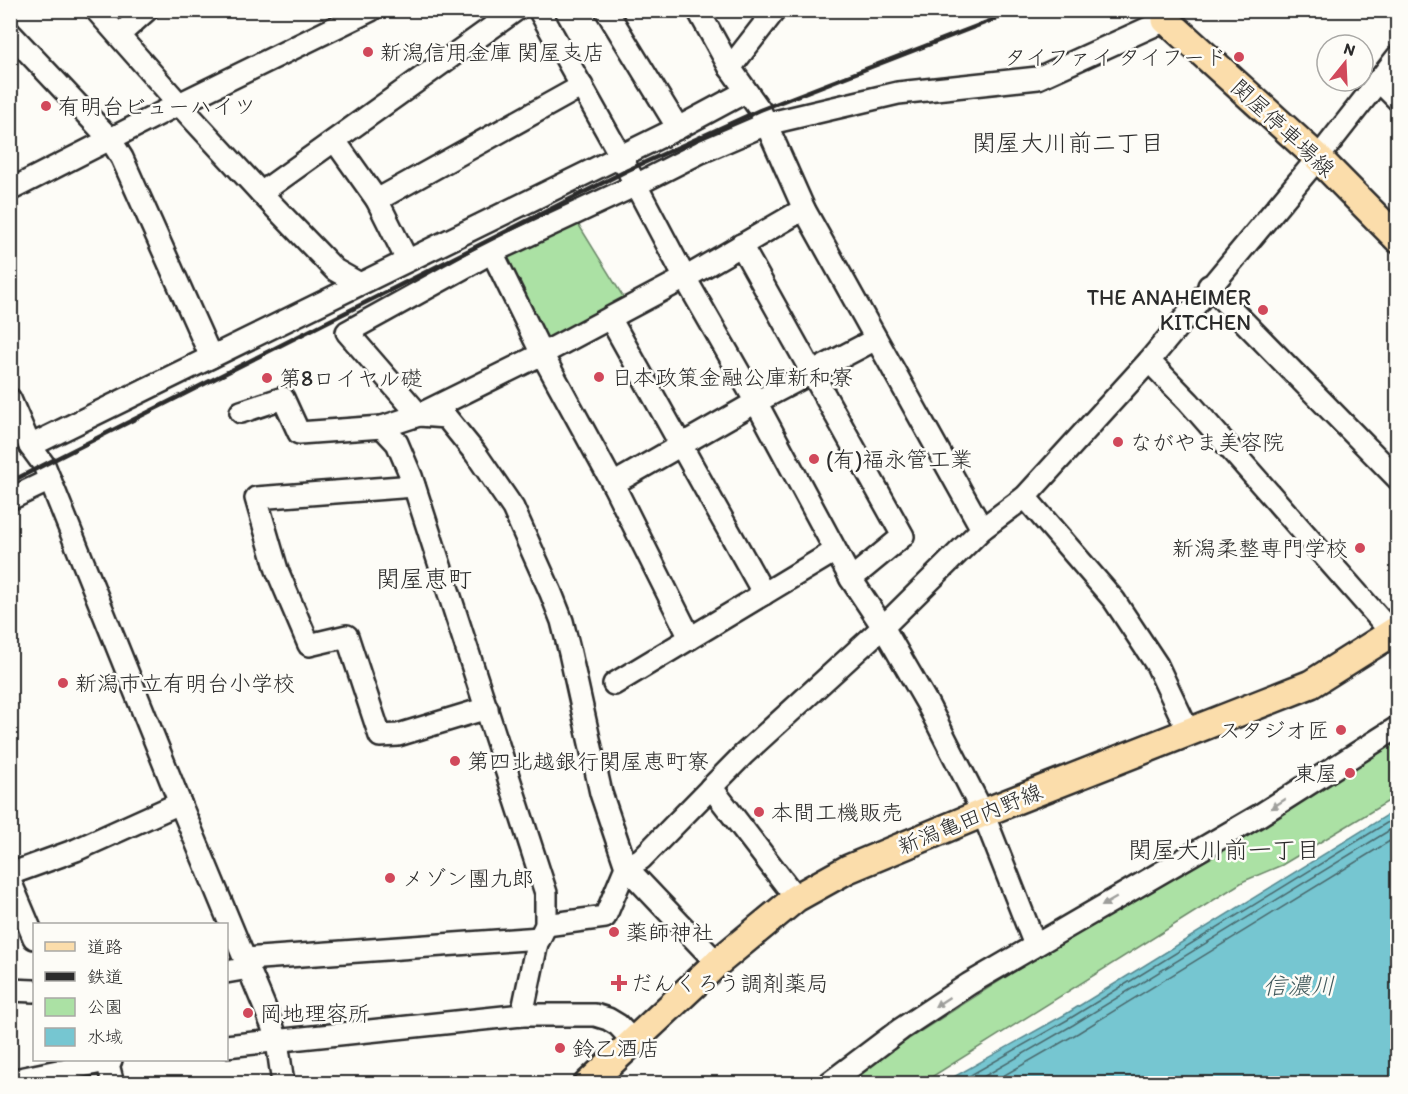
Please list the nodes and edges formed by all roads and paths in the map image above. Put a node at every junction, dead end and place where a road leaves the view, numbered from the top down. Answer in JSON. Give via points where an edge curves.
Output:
{"nodes":[{"id":1,"x":96,"y":10,"type":"edge"},
{"id":2,"x":147,"y":10,"type":"edge"},
{"id":3,"x":371,"y":10,"type":"edge"},
{"id":4,"x":516,"y":10,"type":"edge"},
{"id":5,"x":539,"y":10,"type":"edge"},
{"id":6,"x":606,"y":10,"type":"edge"},
{"id":7,"x":698,"y":10,"type":"edge"},
{"id":8,"x":775,"y":10,"type":"edge"},
{"id":9,"x":1166,"y":20,"type":"joint"},
{"id":10,"x":10,"y":33,"type":"edge"},
{"id":11,"x":118,"y":35,"type":"junction"},
{"id":12,"x":1398,"y":56,"type":"edge"},
{"id":13,"x":730,"y":68,"type":"junction"},
{"id":14,"x":1378,"y":80,"type":"junction"},
{"id":15,"x":582,"y":86,"type":"junction"},
{"id":16,"x":745,"y":92,"type":"junction"},
{"id":17,"x":1398,"y":100,"type":"edge"},
{"id":18,"x":179,"y":104,"type":"junction"},
{"id":19,"x":766,"y":123,"type":"junction"},
{"id":20,"x":678,"y":128,"type":"junction"},
{"id":21,"x":111,"y":139,"type":"junction"},
{"id":22,"x":335,"y":141,"type":"junction"},
{"id":23,"x":620,"y":155,"type":"junction"},
{"id":24,"x":1318,"y":158,"type":"junction"},
{"id":25,"x":636,"y":185,"type":"junction"},
{"id":26,"x":10,"y":190,"type":"edge"},
{"id":27,"x":261,"y":193,"type":"junction"},
{"id":28,"x":376,"y":200,"type":"junction"},
{"id":29,"x":804,"y":208,"type":"junction"},
{"id":30,"x":1398,"y":239,"type":"edge"},
{"id":31,"x":741,"y":245,"type":"junction"},
{"id":32,"x":492,"y":252,"type":"junction"},
{"id":33,"x":407,"y":260,"type":"junction"},
{"id":34,"x":685,"y":278,"type":"junction"},
{"id":35,"x":358,"y":283,"type":"junction"},
{"id":36,"x":1209,"y":286,"type":"junction"},
{"id":37,"x":610,"y":318,"type":"junction"},
{"id":38,"x":876,"y":339,"type":"junction"},
{"id":39,"x":542,"y":354,"type":"junction"},
{"id":40,"x":211,"y":357,"type":"junction"},
{"id":41,"x":1149,"y":361,"type":"junction"},
{"id":42,"x":812,"y":373,"type":"junction"},
{"id":43,"x":11,"y":402,"type":"edge"},
{"id":44,"x":756,"y":402,"type":"junction"},
{"id":45,"x":241,"y":412,"type":"dead end"},
{"id":46,"x":419,"y":415,"type":"junction"},
{"id":47,"x":382,"y":427,"type":"junction"},
{"id":48,"x":681,"y":445,"type":"junction"},
{"id":49,"x":30,"y":446,"type":"junction"},
{"id":50,"x":1398,"y":479,"type":"edge"},
{"id":51,"x":50,"y":480,"type":"junction"},
{"id":52,"x":614,"y":484,"type":"junction"},
{"id":53,"x":414,"y":486,"type":"junction"},
{"id":54,"x":1025,"y":497,"type":"junction"},
{"id":55,"x":10,"y":500,"type":"edge"},
{"id":56,"x":982,"y":529,"type":"junction"},
{"id":57,"x":835,"y":551,"type":"junction"},
{"id":58,"x":851,"y":579,"type":"junction"},
{"id":59,"x":764,"y":594,"type":"junction"},
{"id":60,"x":883,"y":627,"type":"junction"},
{"id":61,"x":1395,"y":631,"type":"edge"},
{"id":62,"x":690,"y":638,"type":"junction"},
{"id":63,"x":614,"y":684,"type":"dead end"},
{"id":64,"x":487,"y":708,"type":"junction"},
{"id":65,"x":1398,"y":727,"type":"edge"},
{"id":66,"x":1189,"y":733,"type":"junction"},
{"id":67,"x":711,"y":788,"type":"junction"},
{"id":68,"x":180,"y":803,"type":"junction"},
{"id":69,"x":983,"y":813,"type":"junction"},
{"id":70,"x":626,"y":867,"type":"junction"},
{"id":71,"x":10,"y":874,"type":"edge"},
{"id":72,"x":10,"y":881,"type":"edge"},
{"id":73,"x":796,"y":898,"type":"junction"},
{"id":74,"x":543,"y":931,"type":"junction"},
{"id":75,"x":33,"y":936,"type":"edge"},
{"id":76,"x":1035,"y":945,"type":"junction"},
{"id":77,"x":717,"y":963,"type":"junction"},
{"id":78,"x":247,"y":964,"type":"junction"},
{"id":79,"x":228,"y":971,"type":"edge"},
{"id":80,"x":10,"y":990,"type":"edge"},
{"id":81,"x":33,"y":991,"type":"edge"},
{"id":82,"x":522,"y":1015,"type":"junction"},
{"id":83,"x":277,"y":1041,"type":"junction"},
{"id":84,"x":633,"y":1041,"type":"junction"},
{"id":85,"x":228,"y":1046,"type":"edge"},
{"id":86,"x":102,"y":1061,"type":"edge"},
{"id":87,"x":107,"y":1061,"type":"edge"},
{"id":88,"x":10,"y":1081,"type":"edge"},
{"id":89,"x":113,"y":1083,"type":"edge"},
{"id":90,"x":283,"y":1083,"type":"edge"},
{"id":91,"x":588,"y":1083,"type":"edge"},
{"id":92,"x":828,"y":1083,"type":"edge"}],
"edges":[{"from":1,"to":11,"type":"street"},
{"from":2,"to":11,"type":"street"},
{"from":3,"to":18,"type":"street"},
{"from":4,"to":22,"type":"street"},
{"from":5,"to":15,"type":"street"},
{"from":6,"to":20,"type":"street"},
{"from":7,"to":13,"type":"street"},
{"from":8,"to":13,"type":"street"},
{"from":9,"to":19,"type":"street","via":[[1038,78],[898,93]]},
{"from":9,"to":24,"type":"main road","name":"関屋停車場線"},
{"from":10,"to":21,"type":"street"},
{"from":11,"to":18,"type":"street"},
{"from":12,"to":14,"type":"street"},
{"from":13,"to":16,"type":"street"},
{"from":14,"to":17,"type":"street"},
{"from":14,"to":24,"type":"street"},
{"from":15,"to":23,"type":"street"},
{"from":15,"to":28,"type":"street"},
{"from":16,"to":19,"type":"street"},
{"from":16,"to":20,"type":"street"},
{"from":18,"to":21,"type":"street"},
{"from":18,"to":27,"type":"street"},
{"from":19,"to":25,"type":"street"},
{"from":19,"to":29,"type":"street"},
{"from":20,"to":23,"type":"street"},
{"from":21,"to":26,"type":"street"},
{"from":21,"to":40,"type":"street"},
{"from":22,"to":27,"type":"street"},
{"from":22,"to":28,"type":"street"},
{"from":23,"to":25,"type":"street"},
{"from":23,"to":33,"type":"street"},
{"from":24,"to":30,"type":"main road","name":"関屋停車場線"},
{"from":24,"to":36,"type":"street"},
{"from":25,"to":32,"type":"street"},
{"from":25,"to":34,"type":"street"},
{"from":27,"to":35,"type":"street","via":[[335,270]]},
{"from":28,"to":33,"type":"street"},
{"from":29,"to":31,"type":"street"},
{"from":29,"to":38,"type":"street"},
{"from":31,"to":34,"type":"street"},
{"from":31,"to":42,"type":"street"},
{"from":32,"to":39,"type":"street"},
{"from":32,"to":46,"type":"street","via":[[347,332]]},
{"from":33,"to":35,"type":"street"},
{"from":34,"to":37,"type":"street"},
{"from":34,"to":44,"type":"street"},
{"from":35,"to":40,"type":"street"},
{"from":36,"to":41,"type":"street"},
{"from":36,"to":50,"type":"street"},
{"from":37,"to":39,"type":"street"},
{"from":37,"to":48,"type":"street"},
{"from":38,"to":42,"type":"street"},
{"from":38,"to":56,"type":"street"},
{"from":39,"to":46,"type":"street"},
{"from":39,"to":52,"type":"street"},
{"from":40,"to":49,"type":"street"},
{"from":41,"to":54,"type":"street"},
{"from":41,"to":61,"type":"street"},
{"from":42,"to":44,"type":"street"},
{"from":42,"to":58,"type":"street","via":[[903,536]]},
{"from":43,"to":49,"type":"street"},
{"from":44,"to":48,"type":"street"},
{"from":44,"to":57,"type":"street"},
{"from":45,"to":47,"type":"street","via":[[283,398],[299,433]]},
{"from":46,"to":47,"type":"street"},
{"from":46,"to":70,"type":"street","via":[[446,417],[513,508],[562,621],[601,793]]},
{"from":47,"to":53,"type":"street","via":[[397,443]]},
{"from":48,"to":52,"type":"street"},
{"from":48,"to":59,"type":"street"},
{"from":49,"to":51,"type":"street"},
{"from":51,"to":55,"type":"street"},
{"from":51,"to":68,"type":"street"},
{"from":52,"to":62,"type":"street"},
{"from":53,"to":64,"type":"street"},
{"from":53,"to":64,"type":"street","via":[[256,498],[277,570],[309,645],[347,636],[380,736],[398,735]]},
{"from":54,"to":56,"type":"street"},
{"from":54,"to":66,"type":"street","via":[[1114,600],[1157,665]]},
{"from":56,"to":60,"type":"street"},
{"from":57,"to":58,"type":"street"},
{"from":57,"to":59,"type":"street"},
{"from":58,"to":60,"type":"street"},
{"from":59,"to":62,"type":"street"},
{"from":60,"to":67,"type":"street"},
{"from":60,"to":69,"type":"street"},
{"from":61,"to":66,"type":"main road","name":"新潟亀田内野線","via":[[1311,684]]},
{"from":62,"to":63,"type":"street"},
{"from":64,"to":74,"type":"street","via":[[546,892]]},
{"from":65,"to":76,"type":"street","one_way":true,"via":[[1260,815]]},
{"from":66,"to":69,"type":"main road","name":"新潟亀田内野線"},
{"from":67,"to":70,"type":"street","via":[[641,859]]},
{"from":67,"to":73,"type":"street"},
{"from":68,"to":71,"type":"street","via":[[76,850]]},
{"from":68,"to":78,"type":"street"},
{"from":69,"to":73,"type":"main road","name":"新潟亀田内野線","via":[[848,869]]},
{"from":69,"to":76,"type":"street"},
{"from":70,"to":74,"type":"street","via":[[605,917]]},
{"from":70,"to":77,"type":"street"},
{"from":72,"to":75,"type":"street"},
{"from":73,"to":77,"type":"main road","name":"新潟亀田内野線"},
{"from":74,"to":78,"type":"street"},
{"from":74,"to":82,"type":"street"},
{"from":76,"to":92,"type":"street","one_way":true,"via":[[901,1029]]},
{"from":77,"to":84,"type":"main road","name":"新潟亀田内野線"},
{"from":78,"to":79,"type":"street"},
{"from":78,"to":83,"type":"street"},
{"from":80,"to":81,"type":"street"},
{"from":82,"to":83,"type":"street"},
{"from":82,"to":84,"type":"street","via":[[595,1015],[618,1025]]},
{"from":83,"to":85,"type":"street"},
{"from":83,"to":90,"type":"street"},
{"from":84,"to":91,"type":"main road","name":"新潟亀田内野線"},
{"from":86,"to":88,"type":"street"},
{"from":87,"to":89,"type":"street"}]}
